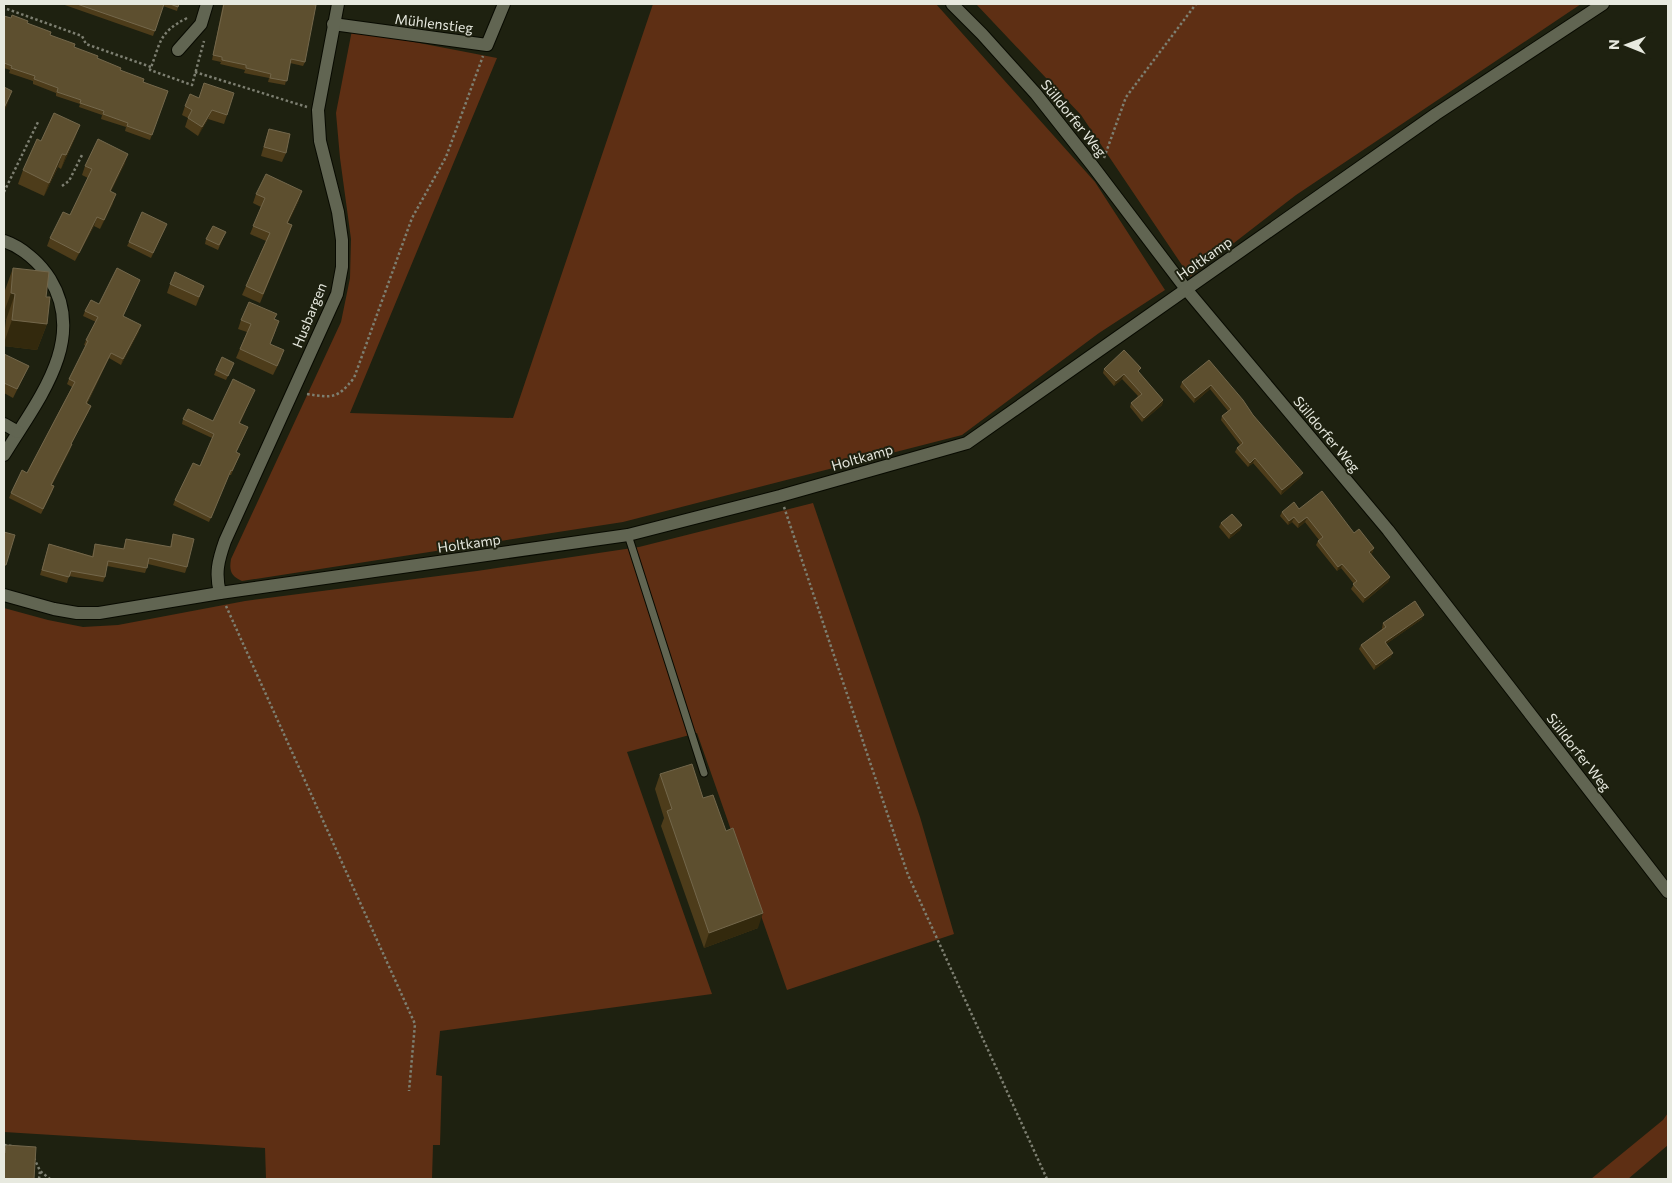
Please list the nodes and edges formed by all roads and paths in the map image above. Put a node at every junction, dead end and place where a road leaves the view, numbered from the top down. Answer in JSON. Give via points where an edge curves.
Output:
{"nodes":[{"id":1,"x":208,"y":4,"type":"edge"},
{"id":2,"x":338,"y":4,"type":"edge"},
{"id":3,"x":504,"y":4,"type":"edge"},
{"id":4,"x":952,"y":4,"type":"edge"},
{"id":5,"x":1196,"y":4,"type":"edge"},
{"id":6,"x":1603,"y":4,"type":"edge"},
{"id":7,"x":7,"y":9,"type":"dead end"},
{"id":8,"x":188,"y":18,"type":"dead end"},
{"id":9,"x":334,"y":24,"type":"junction"},
{"id":10,"x":487,"y":45,"type":"junction"},
{"id":11,"x":178,"y":50,"type":"dead end"},
{"id":12,"x":151,"y":67,"type":"junction"},
{"id":13,"x":318,"y":110,"type":"junction"},
{"id":14,"x":39,"y":120,"type":"dead end"},
{"id":15,"x":83,"y":153,"type":"dead end"},
{"id":16,"x":1104,"y":159,"type":"dead end"},
{"id":17,"x":62,"y":186,"type":"dead end"},
{"id":18,"x":4,"y":192,"type":"edge"},
{"id":19,"x":4,"y":241,"type":"edge"},
{"id":20,"x":1186,"y":289,"type":"junction"},
{"id":21,"x":293,"y":392,"type":"junction"},
{"id":22,"x":4,"y":424,"type":"edge"},
{"id":23,"x":18,"y":432,"type":"junction"},
{"id":24,"x":4,"y":455,"type":"edge"},
{"id":25,"x":780,"y":496,"type":"junction"},
{"id":26,"x":628,"y":535,"type":"junction"},
{"id":27,"x":220,"y":593,"type":"junction"},
{"id":28,"x":4,"y":595,"type":"edge"},
{"id":29,"x":704,"y":773,"type":"dead end"},
{"id":30,"x":1668,"y":892,"type":"edge"},
{"id":31,"x":409,"y":1091,"type":"dead end"},
{"id":32,"x":4,"y":1145,"type":"edge"},
{"id":33,"x":15,"y":1147,"type":"edge"},
{"id":34,"x":29,"y":1154,"type":"edge"},
{"id":35,"x":40,"y":1171,"type":"junction"},
{"id":36,"x":39,"y":1179,"type":"edge"},
{"id":37,"x":50,"y":1179,"type":"edge"},
{"id":38,"x":1047,"y":1179,"type":"edge"}],
"edges":[{"from":1,"to":11,"type":"street","via":[[201,24]]},
{"from":2,"to":9,"type":"street","name":"Husbargen"},
{"from":3,"to":10,"type":"street","name":"Mühlenstieg"},
{"from":4,"to":20,"type":"street","name":"Sülldorfer Weg","via":[[1036,94]]},
{"from":5,"to":16,"type":"path","via":[[1126,97]]},
{"from":6,"to":20,"type":"street","name":"Holtkamp","via":[[1436,114]]},
{"from":7,"to":12,"type":"path","via":[[82,36],[86,44]]},
{"from":8,"to":12,"type":"path","via":[[165,32]]},
{"from":9,"to":10,"type":"street","name":"Mühlenstieg"},
{"from":9,"to":13,"type":"street","name":"Husbargen"},
{"from":10,"to":21,"type":"path","via":[[446,157],[412,218],[354,378],[343,391],[328,397]]},
{"from":12,"to":13,"type":"path","via":[[150,70],[192,85],[195,72]]},
{"from":13,"to":21,"type":"street","name":"Husbargen","via":[[320,140],[338,212],[342,267],[337,294]]},
{"from":14,"to":18,"type":"path"},
{"from":15,"to":17,"type":"path","via":[[70,181]]},
{"from":19,"to":23,"type":"street","via":[[28,254],[45,271],[58,292],[64,312],[61,350],[49,380]]},
{"from":20,"to":25,"type":"street","name":"Holtkamp","via":[[967,443]]},
{"from":20,"to":30,"type":"street","name":"Sülldorfer Weg","via":[[1388,530]]},
{"from":21,"to":27,"type":"street","name":"Husbargen","via":[[225,541],[217,578]]},
{"from":22,"to":23,"type":"street"},
{"from":23,"to":24,"type":"street"},
{"from":25,"to":26,"type":"street","name":"Holtkamp"},
{"from":25,"to":38,"type":"path","via":[[908,874]]},
{"from":26,"to":27,"type":"street","name":"Holtkamp"},
{"from":26,"to":29,"type":"lane"},
{"from":27,"to":28,"type":"street","name":"Holtkamp","via":[[99,613],[54,609]]},
{"from":27,"to":31,"type":"path","via":[[415,1024]]},
{"from":32,"to":33,"type":"path"},
{"from":34,"to":35,"type":"path"},
{"from":35,"to":36,"type":"path"},
{"from":35,"to":37,"type":"path"}]}
